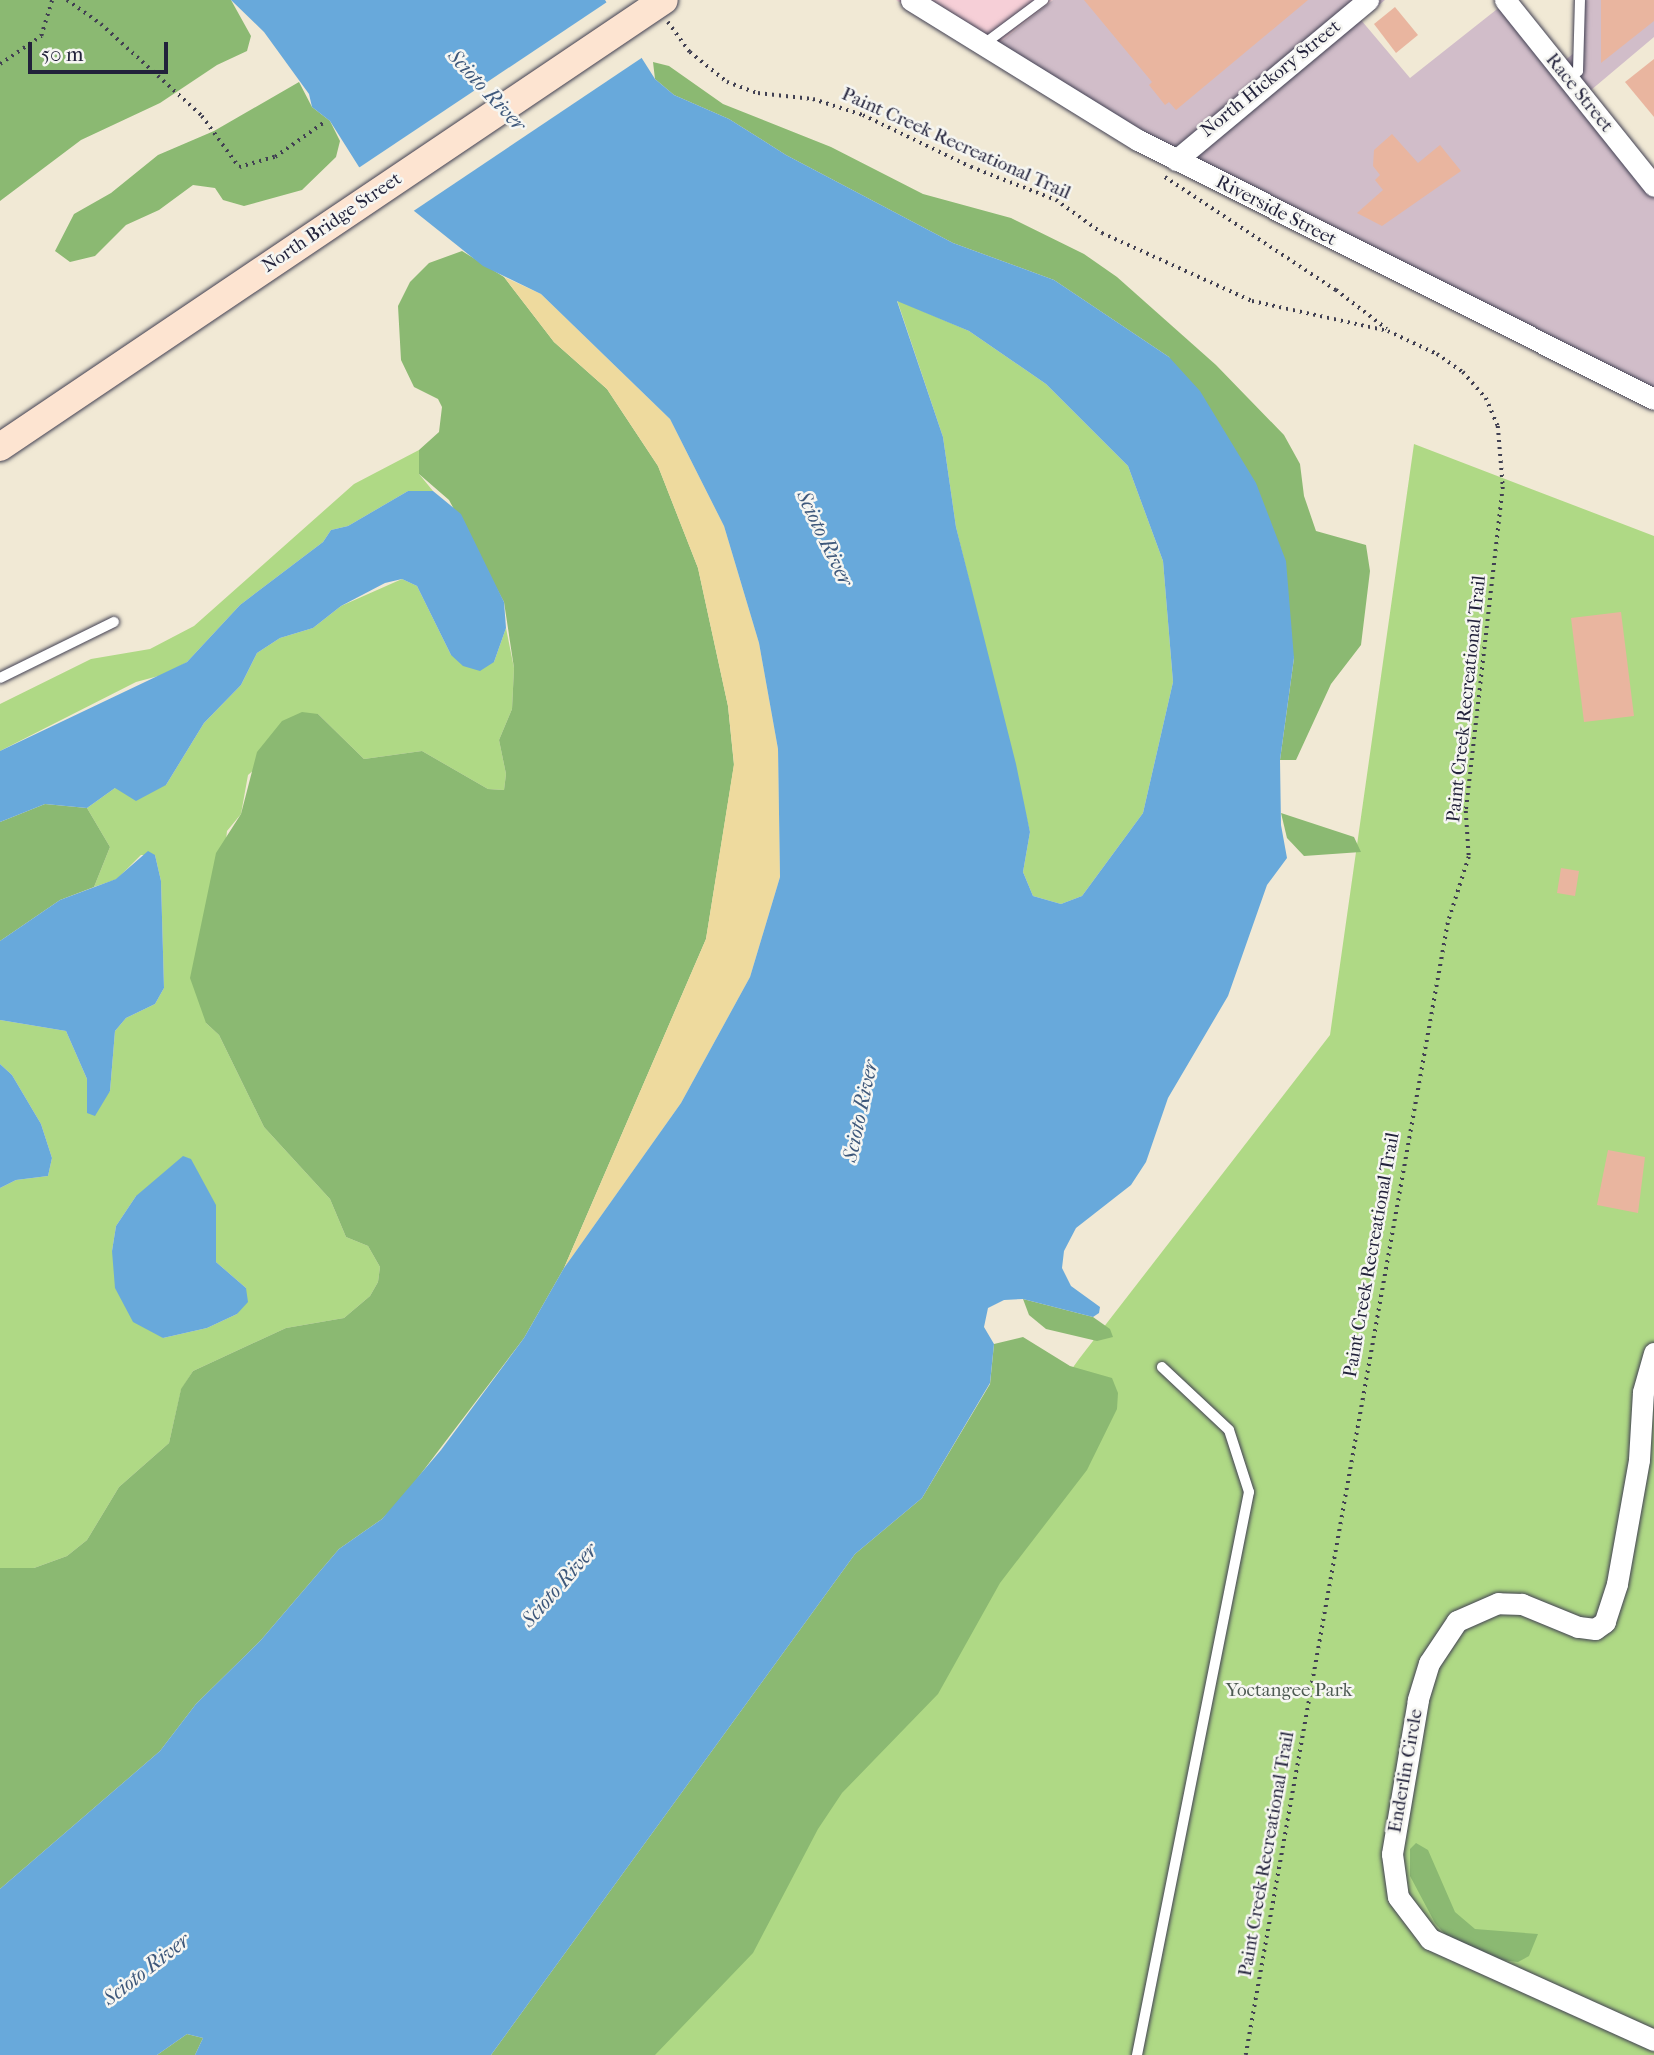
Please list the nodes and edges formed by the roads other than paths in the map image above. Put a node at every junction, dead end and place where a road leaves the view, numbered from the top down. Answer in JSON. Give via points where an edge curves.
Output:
{"nodes":[{"id":1,"x":911,"y":0,"type":"edge"},
{"id":2,"x":1043,"y":0,"type":"edge"},
{"id":3,"x":1368,"y":0,"type":"edge"},
{"id":4,"x":1505,"y":0,"type":"edge"},
{"id":5,"x":1580,"y":0,"type":"edge"},
{"id":6,"x":662,"y":6,"type":"edge"},
{"id":7,"x":984,"y":44,"type":"junction"},
{"id":8,"x":1568,"y":79,"type":"junction"},
{"id":9,"x":1169,"y":168,"type":"junction"},
{"id":10,"x":1654,"y":186,"type":"edge"},
{"id":11,"x":1651,"y":398,"type":"edge"},
{"id":12,"x":0,"y":447,"type":"edge"},
{"id":13,"x":114,"y":622,"type":"dead end"},
{"id":14,"x":0,"y":678,"type":"edge"},
{"id":15,"x":1654,"y":1353,"type":"edge"},
{"id":16,"x":1162,"y":1367,"type":"dead end"},
{"id":17,"x":1654,"y":2040,"type":"edge"},
{"id":18,"x":1137,"y":2055,"type":"edge"}],
"edges":[{"from":1,"to":7,"type":"street","name":"Riverside Street"},
{"from":2,"to":7,"type":"lane"},
{"from":3,"to":9,"type":"street","name":"North Hickory Street","via":[[1194,141]]},
{"from":4,"to":8,"type":"street","name":"Race Street"},
{"from":5,"to":8,"type":"lane","via":[[1578,72]]},
{"from":6,"to":12,"type":"main road","name":"North Bridge Street","bridge":true},
{"from":7,"to":9,"type":"street","name":"Riverside Street"},
{"from":8,"to":10,"type":"street","name":"Race Street"},
{"from":9,"to":11,"type":"street","name":"Riverside Street"},
{"from":13,"to":14,"type":"lane"},
{"from":15,"to":17,"type":"street","name":"Enderlin Circle","via":[[1643,1392],[1639,1460],[1618,1584],[1605,1622],[1595,1629],[1578,1628],[1522,1604],[1498,1603],[1457,1621],[1429,1662],[1418,1700],[1392,1854],[1398,1898],[1430,1939]]},
{"from":16,"to":18,"type":"lane","via":[[1229,1430],[1250,1492]]}]}
